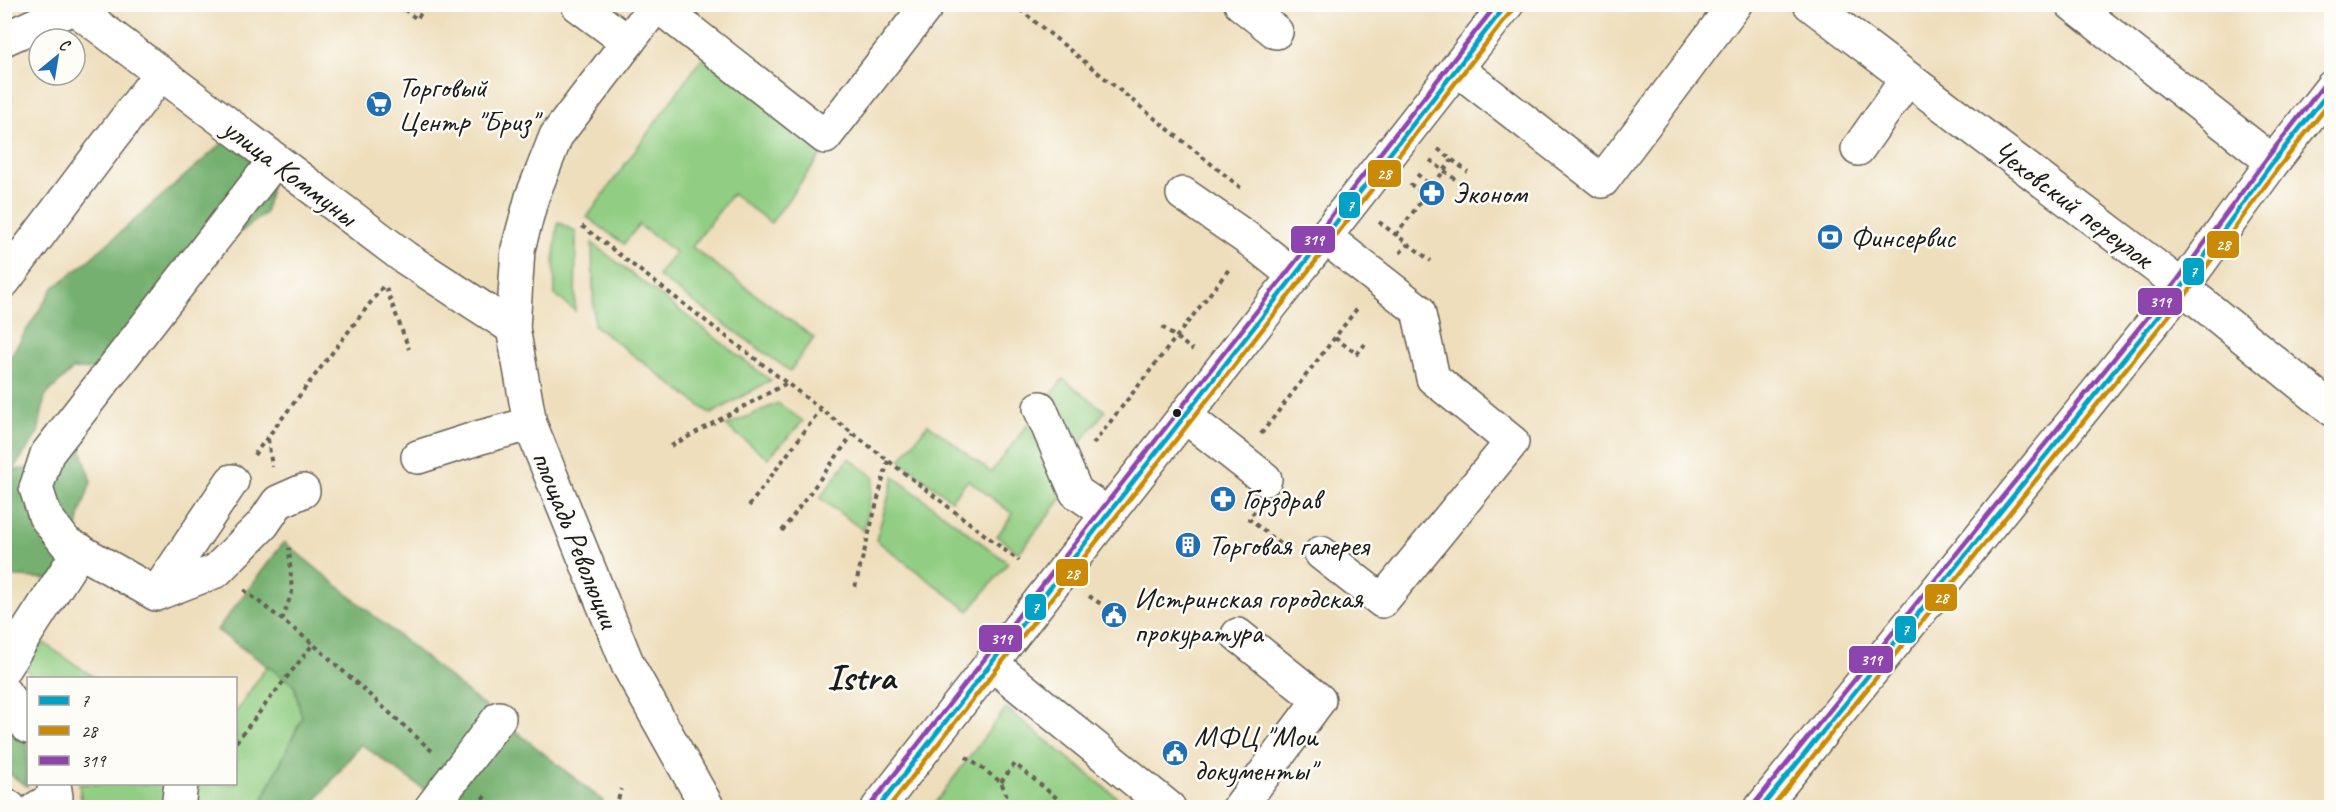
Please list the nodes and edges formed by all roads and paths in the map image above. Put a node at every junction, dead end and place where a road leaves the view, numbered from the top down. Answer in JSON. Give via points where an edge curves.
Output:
{"nodes":[{"id":1,"x":397,"y":4,"type":"edge"},
{"id":2,"x":427,"y":4,"type":"edge"},
{"id":3,"x":928,"y":4,"type":"edge"},
{"id":4,"x":1013,"y":4,"type":"edge"},
{"id":5,"x":1241,"y":4,"type":"edge"},
{"id":6,"x":1735,"y":4,"type":"edge"},
{"id":7,"x":1810,"y":4,"type":"edge"},
{"id":8,"x":2072,"y":4,"type":"edge"},
{"id":9,"x":578,"y":5,"type":"edge"},
{"id":10,"x":657,"y":5,"type":"edge"},
{"id":11,"x":71,"y":6,"type":"edge"},
{"id":12,"x":1494,"y":9,"type":"edge"},
{"id":13,"x":1276,"y":32,"type":"dead end"},
{"id":14,"x":4,"y":39,"type":"edge"},
{"id":15,"x":628,"y":42,"type":"junction"},
{"id":16,"x":1457,"y":69,"type":"junction"},
{"id":17,"x":160,"y":74,"type":"junction"},
{"id":18,"x":1907,"y":79,"type":"junction"},
{"id":19,"x":2331,"y":87,"type":"edge"},
{"id":20,"x":1433,"y":146,"type":"dead end"},
{"id":21,"x":1858,"y":149,"type":"dead end"},
{"id":22,"x":1425,"y":156,"type":"dead end"},
{"id":23,"x":275,"y":160,"type":"junction"},
{"id":24,"x":1452,"y":160,"type":"junction"},
{"id":25,"x":2273,"y":162,"type":"junction"},
{"id":26,"x":1444,"y":171,"type":"junction"},
{"id":27,"x":1413,"y":172,"type":"dead end"},
{"id":28,"x":1468,"y":172,"type":"dead end"},
{"id":29,"x":1406,"y":181,"type":"dead end"},
{"id":30,"x":1460,"y":183,"type":"dead end"},
{"id":31,"x":1431,"y":190,"type":"junction"},
{"id":32,"x":1246,"y":192,"type":"dead end"},
{"id":33,"x":1182,"y":194,"type":"dead end"},
{"id":34,"x":1426,"y":196,"type":"junction"},
{"id":35,"x":1376,"y":220,"type":"dead end"},
{"id":36,"x":582,"y":226,"type":"dead end"},
{"id":37,"x":1396,"y":235,"type":"junction"},
{"id":38,"x":1325,"y":237,"type":"junction"},
{"id":39,"x":1251,"y":241,"type":"junction"},
{"id":40,"x":1431,"y":261,"type":"dead end"},
{"id":41,"x":1294,"y":276,"type":"junction"},
{"id":42,"x":1380,"y":279,"type":"junction"},
{"id":43,"x":4,"y":281,"type":"edge"},
{"id":44,"x":2182,"y":287,"type":"junction"},
{"id":45,"x":1162,"y":327,"type":"dead end"},
{"id":46,"x":513,"y":328,"type":"junction"},
{"id":47,"x":1176,"y":337,"type":"junction"},
{"id":48,"x":1335,"y":338,"type":"junction"},
{"id":49,"x":1365,"y":344,"type":"dead end"},
{"id":50,"x":409,"y":349,"type":"dead end"},
{"id":51,"x":1193,"y":350,"type":"dead end"},
{"id":52,"x":787,"y":383,"type":"junction"},
{"id":53,"x":1040,"y":408,"type":"dead end"},
{"id":54,"x":821,"y":409,"type":"junction"},
{"id":55,"x":2331,"y":409,"type":"edge"},
{"id":56,"x":1185,"y":416,"type":"junction"},
{"id":57,"x":530,"y":424,"type":"junction"},
{"id":58,"x":853,"y":434,"type":"junction"},
{"id":59,"x":262,"y":446,"type":"dead end"},
{"id":60,"x":671,"y":446,"type":"dead end"},
{"id":61,"x":418,"y":458,"type":"dead end"},
{"id":62,"x":888,"y":460,"type":"junction"},
{"id":63,"x":1253,"y":470,"type":"junction"},
{"id":64,"x":1069,"y":475,"type":"junction"},
{"id":65,"x":232,"y":481,"type":"dead end"},
{"id":66,"x":303,"y":491,"type":"dead end"},
{"id":67,"x":749,"y":506,"type":"dead end"},
{"id":68,"x":1108,"y":514,"type":"junction"},
{"id":69,"x":782,"y":531,"type":"dead end"},
{"id":70,"x":80,"y":550,"type":"junction"},
{"id":71,"x":1321,"y":553,"type":"joint"},
{"id":72,"x":1019,"y":561,"type":"dead end"},
{"id":73,"x":855,"y":587,"type":"dead end"},
{"id":74,"x":156,"y":594,"type":"junction"},
{"id":75,"x":1088,"y":596,"type":"dead end"},
{"id":76,"x":264,"y":604,"type":"dead end"},
{"id":77,"x":1101,"y":604,"type":"dead end"},
{"id":78,"x":1238,"y":634,"type":"dead end"},
{"id":79,"x":313,"y":644,"type":"junction"},
{"id":80,"x":991,"y":663,"type":"junction"},
{"id":81,"x":4,"y":668,"type":"edge"},
{"id":82,"x":4,"y":692,"type":"edge"},
{"id":83,"x":499,"y":718,"type":"dead end"},
{"id":84,"x":27,"y":726,"type":"edge"},
{"id":85,"x":237,"y":741,"type":"edge"},
{"id":86,"x":966,"y":757,"type":"dead end"},
{"id":87,"x":457,"y":773,"type":"junction"},
{"id":88,"x":1000,"y":782,"type":"junction"},
{"id":89,"x":54,"y":785,"type":"edge"},
{"id":90,"x":182,"y":785,"type":"edge"},
{"id":91,"x":621,"y":789,"type":"dead end"},
{"id":92,"x":1244,"y":801,"type":"edge"},
{"id":93,"x":4,"y":804,"type":"edge"},
{"id":94,"x":10,"y":807,"type":"edge"},
{"id":95,"x":37,"y":807,"type":"edge"},
{"id":96,"x":178,"y":807,"type":"edge"},
{"id":97,"x":431,"y":807,"type":"edge"},
{"id":98,"x":495,"y":807,"type":"edge"},
{"id":99,"x":616,"y":807,"type":"edge"},
{"id":100,"x":708,"y":807,"type":"edge"},
{"id":101,"x":878,"y":807,"type":"edge"},
{"id":102,"x":1012,"y":807,"type":"edge"},
{"id":103,"x":1070,"y":807,"type":"edge"},
{"id":104,"x":1169,"y":807,"type":"edge"},
{"id":105,"x":1761,"y":807,"type":"edge"}],
"edges":[{"from":1,"to":2,"type":"path","via":[[417,19]]},
{"from":3,"to":10,"type":"street","via":[[825,137]]},
{"from":4,"to":32,"type":"path"},
{"from":5,"to":13,"type":"street"},
{"from":6,"to":16,"type":"street","via":[[1602,181]]},
{"from":7,"to":18,"type":"street","name":"Чеховский переулок"},
{"from":8,"to":25,"type":"street"},
{"from":9,"to":15,"type":"street"},
{"from":10,"to":15,"type":"street","name":"площадь Революции"},
{"from":11,"to":14,"type":"street","name":"улица Коммуны"},
{"from":11,"to":17,"type":"street","name":"улица Коммуны"},
{"from":12,"to":16,"type":"street"},
{"from":15,"to":46,"type":"street","name":"площадь Революции","via":[[556,136],[532,197],[518,249]]},
{"from":16,"to":38,"type":"street"},
{"from":17,"to":23,"type":"street","name":"улица Коммуны"},
{"from":17,"to":43,"type":"street"},
{"from":18,"to":21,"type":"street"},
{"from":18,"to":44,"type":"street","name":"Чеховский переулок"},
{"from":19,"to":25,"type":"street"},
{"from":20,"to":24,"type":"path"},
{"from":22,"to":26,"type":"path"},
{"from":23,"to":46,"type":"street","name":"улица Коммуны","via":[[404,257]]},
{"from":23,"to":70,"type":"street","via":[[47,454],[36,488],[45,516],[66,543]]},
{"from":24,"to":26,"type":"path"},
{"from":24,"to":28,"type":"path"},
{"from":25,"to":44,"type":"street"},
{"from":26,"to":30,"type":"path"},
{"from":26,"to":31,"type":"path"},
{"from":27,"to":31,"type":"path"},
{"from":29,"to":34,"type":"path"},
{"from":31,"to":34,"type":"path"},
{"from":33,"to":39,"type":"street"},
{"from":34,"to":37,"type":"path"},
{"from":35,"to":37,"type":"path"},
{"from":36,"to":52,"type":"path"},
{"from":37,"to":40,"type":"path"},
{"from":38,"to":41,"type":"street"},
{"from":38,"to":42,"type":"street"},
{"from":39,"to":41,"type":"street"},
{"from":39,"to":47,"type":"path"},
{"from":41,"to":56,"type":"street"},
{"from":42,"to":48,"type":"path"},
{"from":42,"to":71,"type":"street","via":[[1418,310],[1433,378],[1512,442],[1382,601]]},
{"from":44,"to":55,"type":"street","name":"Чеховский переулок"},
{"from":44,"to":105,"type":"street"},
{"from":45,"to":47,"type":"path"},
{"from":46,"to":57,"type":"street","name":"площадь Революции"},
{"from":47,"to":51,"type":"path"},
{"from":47,"to":64,"type":"path"},
{"from":48,"to":49,"type":"path","via":[[1357,354]]},
{"from":48,"to":63,"type":"path"},
{"from":50,"to":59,"type":"path","via":[[385,284]]},
{"from":52,"to":54,"type":"path"},
{"from":52,"to":60,"type":"path"},
{"from":53,"to":64,"type":"street"},
{"from":54,"to":58,"type":"path"},
{"from":54,"to":67,"type":"path"},
{"from":56,"to":63,"type":"street"},
{"from":56,"to":68,"type":"street"},
{"from":57,"to":61,"type":"street"},
{"from":57,"to":100,"type":"street","name":"площадь Революции","via":[[628,665]]},
{"from":58,"to":62,"type":"path"},
{"from":58,"to":69,"type":"path"},
{"from":62,"to":72,"type":"path"},
{"from":62,"to":73,"type":"path"},
{"from":63,"to":71,"type":"path","via":[[1256,490],[1265,498],[1249,519],[1309,567]]},
{"from":64,"to":68,"type":"street","via":[[1076,492]]},
{"from":65,"to":74,"type":"street"},
{"from":66,"to":74,"type":"street","via":[[278,502],[263,524],[216,571]]},
{"from":68,"to":80,"type":"street"},
{"from":70,"to":74,"type":"street"},
{"from":70,"to":81,"type":"street"},
{"from":75,"to":77,"type":"path"},
{"from":76,"to":79,"type":"path"},
{"from":78,"to":92,"type":"street","via":[[1319,700]]},
{"from":79,"to":85,"type":"path"},
{"from":79,"to":87,"type":"path"},
{"from":80,"to":101,"type":"street"},
{"from":80,"to":104,"type":"street"},
{"from":82,"to":84,"type":"street"},
{"from":83,"to":87,"type":"street"},
{"from":86,"to":88,"type":"path"},
{"from":87,"to":97,"type":"street"},
{"from":87,"to":98,"type":"path"},
{"from":88,"to":102,"type":"path"},
{"from":88,"to":103,"type":"path","via":[[1016,764]]},
{"from":89,"to":95,"type":"street","via":[[56,797]]},
{"from":90,"to":96,"type":"street"},
{"from":91,"to":99,"type":"path"},
{"from":93,"to":94,"type":"street"}]}
